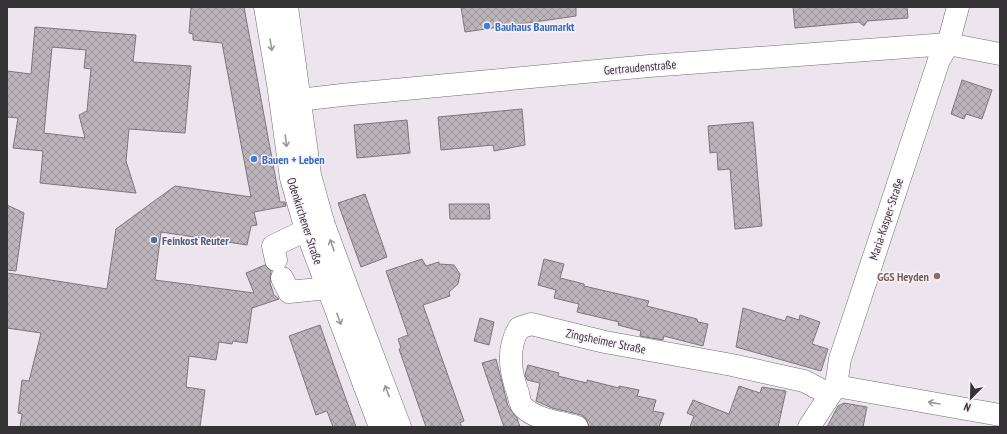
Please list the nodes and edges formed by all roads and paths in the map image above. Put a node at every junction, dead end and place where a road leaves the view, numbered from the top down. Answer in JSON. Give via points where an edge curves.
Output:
{"nodes":[{"id":1,"x":265,"y":7,"type":"edge"},
{"id":2,"x":287,"y":7,"type":"edge"},
{"id":3,"x":958,"y":7,"type":"edge"},
{"id":4,"x":948,"y":44,"type":"junction"},
{"id":5,"x":1000,"y":54,"type":"edge"},
{"id":6,"x":290,"y":101,"type":"junction"},
{"id":7,"x":314,"y":226,"type":"junction"},
{"id":8,"x":336,"y":285,"type":"junction"},
{"id":9,"x":833,"y":390,"type":"junction"},
{"id":10,"x":1000,"y":415,"type":"edge"},
{"id":11,"x":380,"y":427,"type":"edge"},
{"id":12,"x":400,"y":427,"type":"edge"},
{"id":13,"x":578,"y":427,"type":"edge"},
{"id":14,"x":809,"y":427,"type":"edge"}],
"edges":[{"from":1,"to":6,"type":"street","name":"Odenkirchener Straße","one_way":true},
{"from":2,"to":6,"type":"street","name":"Odenkirchener Straße"},
{"from":3,"to":4,"type":"street","name":"Maria-Kasper-Straße"},
{"from":4,"to":5,"type":"street","name":"Gertraudenstraße"},
{"from":4,"to":6,"type":"street","name":"Gertraudenstraße","via":[[649,66]]},
{"from":4,"to":9,"type":"street","name":"Maria-Kasper-Straße","via":[[939,60],[840,359]]},
{"from":6,"to":7,"type":"street","name":"Odenkirchener Straße","via":[[291,178]]},
{"from":7,"to":8,"type":"street","name":"Odenkirchener Straße"},
{"from":7,"to":8,"type":"street","via":[[273,246],[279,269],[289,292]]},
{"from":8,"to":11,"type":"street","name":"Odenkirchener Straße","one_way":true},
{"from":12,"to":8,"type":"street","name":"Odenkirchener Straße","one_way":true},
{"from":10,"to":9,"type":"street","name":"Zingsheimer Straße","one_way":true},
{"from":9,"to":13,"type":"street","name":"Zingsheimer Straße","via":[[732,365],[605,342],[532,324],[519,328],[514,337],[511,355],[513,379],[523,406],[538,416]]},
{"from":9,"to":14,"type":"street","name":"Maria-Kasper-Straße"}]}
